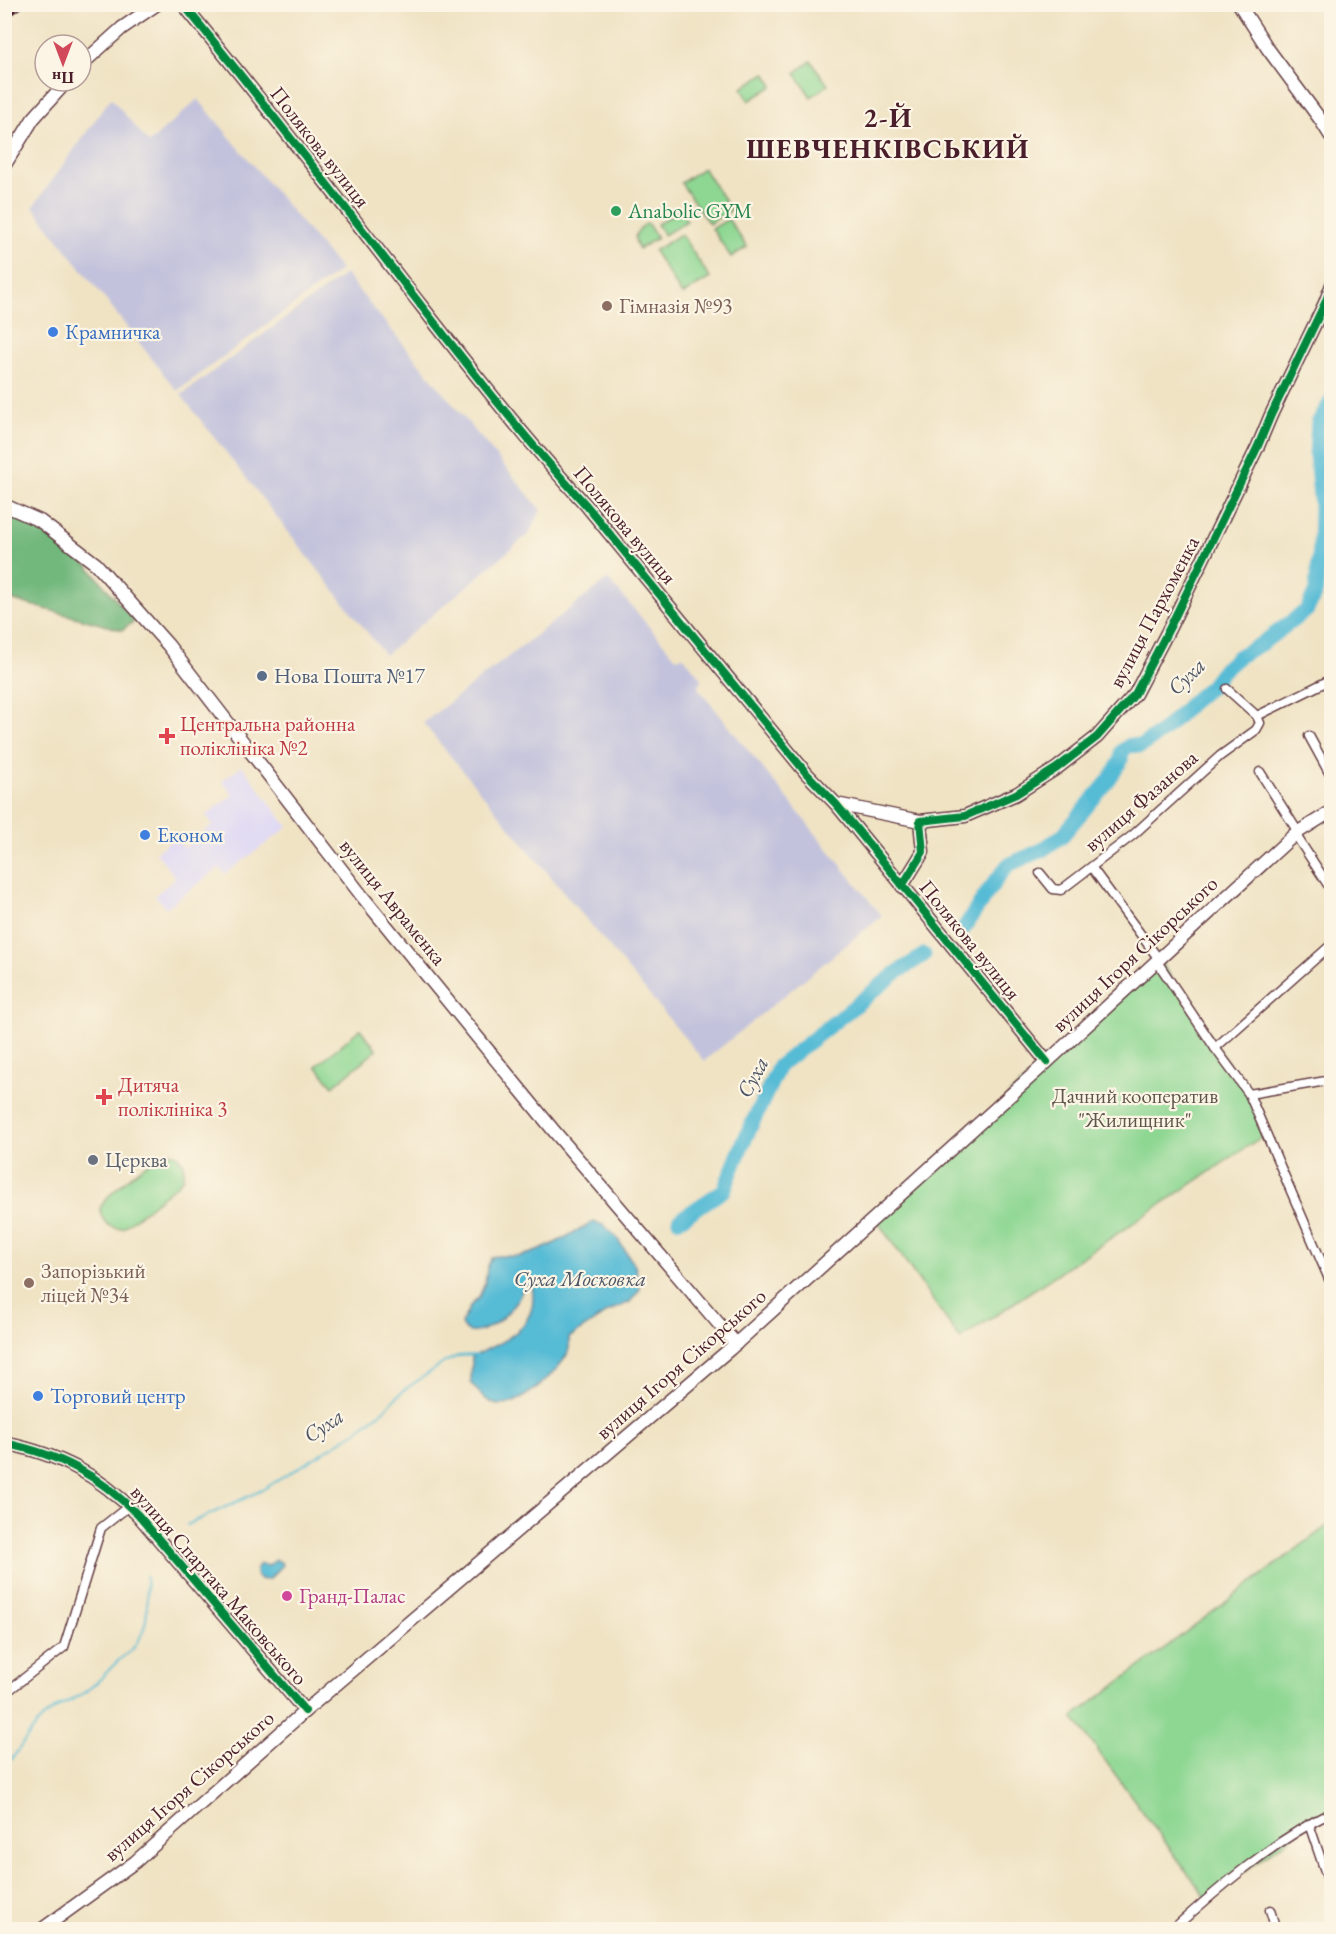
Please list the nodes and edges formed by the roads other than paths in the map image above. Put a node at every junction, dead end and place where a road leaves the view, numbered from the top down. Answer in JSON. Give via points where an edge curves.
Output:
{"nodes":[{"id":1,"x":157,"y":4,"type":"edge"},
{"id":2,"x":183,"y":4,"type":"edge"},
{"id":3,"x":1239,"y":4,"type":"edge"},
{"id":4,"x":93,"y":54,"type":"edge"},
{"id":5,"x":56,"y":93,"type":"edge"},
{"id":6,"x":1332,"y":112,"type":"edge"},
{"id":7,"x":1320,"y":119,"type":"junction"},
{"id":8,"x":1332,"y":138,"type":"edge"},
{"id":9,"x":4,"y":166,"type":"edge"},
{"id":10,"x":1332,"y":285,"type":"edge"},
{"id":11,"x":4,"y":505,"type":"edge"},
{"id":12,"x":1332,"y":679,"type":"edge"},
{"id":13,"x":1227,"y":689,"type":"dead end"},
{"id":14,"x":1257,"y":716,"type":"junction"},
{"id":15,"x":1309,"y":736,"type":"dead end"},
{"id":16,"x":1260,"y":772,"type":"dead end"},
{"id":17,"x":1332,"y":778,"type":"edge"},
{"id":18,"x":836,"y":804,"type":"junction"},
{"id":19,"x":1332,"y":811,"type":"edge"},
{"id":20,"x":920,"y":821,"type":"junction"},
{"id":21,"x":1296,"y":833,"type":"junction"},
{"id":22,"x":1092,"y":868,"type":"junction"},
{"id":23,"x":1040,"y":873,"type":"dead end"},
{"id":24,"x":902,"y":886,"type":"junction"},
{"id":25,"x":1332,"y":891,"type":"edge"},
{"id":26,"x":1332,"y":944,"type":"edge"},
{"id":27,"x":1157,"y":959,"type":"junction"},
{"id":28,"x":1215,"y":1048,"type":"junction"},
{"id":29,"x":1047,"y":1062,"type":"junction"},
{"id":30,"x":1332,"y":1080,"type":"edge"},
{"id":31,"x":1249,"y":1094,"type":"junction"},
{"id":32,"x":1332,"y":1286,"type":"edge"},
{"id":33,"x":736,"y":1344,"type":"junction"},
{"id":34,"x":4,"y":1443,"type":"edge"},
{"id":35,"x":129,"y":1506,"type":"junction"},
{"id":36,"x":4,"y":1694,"type":"edge"},
{"id":37,"x":305,"y":1711,"type":"junction"},
{"id":38,"x":1332,"y":1812,"type":"edge"},
{"id":39,"x":1309,"y":1824,"type":"junction"},
{"id":40,"x":1332,"y":1885,"type":"edge"},
{"id":41,"x":1270,"y":1910,"type":"dead end"},
{"id":42,"x":41,"y":1929,"type":"edge"},
{"id":43,"x":1172,"y":1929,"type":"edge"},
{"id":44,"x":1276,"y":1929,"type":"edge"}],
"edges":[{"from":1,"to":4,"type":"main road"},
{"from":2,"to":18,"type":"main road","name":"Полякова вулиця","via":[[462,357]]},
{"from":3,"to":7,"type":"main road"},
{"from":5,"to":9,"type":"main road","via":[[33,119]]},
{"from":6,"to":7,"type":"main road"},
{"from":7,"to":8,"type":"main road"},
{"from":10,"to":20,"type":"main road","name":"вулиця Пархоменка","via":[[1135,694],[1097,737],[1016,794],[965,816]]},
{"from":11,"to":33,"type":"main road","name":"вулиця Авраменка","via":[[40,521],[96,564],[168,645],[362,896],[554,1131]]},
{"from":12,"to":14,"type":"street"},
{"from":13,"to":14,"type":"street"},
{"from":14,"to":22,"type":"street","name":"вулиця Фазанова","via":[[1260,723],[1256,730],[1220,756]]},
{"from":15,"to":17,"type":"street"},
{"from":16,"to":21,"type":"street"},
{"from":18,"to":20,"type":"main road"},
{"from":18,"to":24,"type":"main road","name":"Полякова вулиця"},
{"from":19,"to":21,"type":"main road","name":"вулиця Ігоря Сікорського"},
{"from":20,"to":24,"type":"main road","via":[[923,852]]},
{"from":21,"to":25,"type":"street"},
{"from":21,"to":27,"type":"main road","name":"вулиця Ігоря Сікорського"},
{"from":22,"to":23,"type":"street","name":"вулиця Фазанова","via":[[1057,891]]},
{"from":22,"to":27,"type":"street"},
{"from":24,"to":29,"type":"main road","name":"Полякова вулиця"},
{"from":26,"to":28,"type":"street"},
{"from":27,"to":28,"type":"street"},
{"from":27,"to":29,"type":"main road","name":"вулиця Ігоря Сікорського"},
{"from":28,"to":31,"type":"street"},
{"from":29,"to":33,"type":"main road","name":"вулиця Ігоря Сікорського"},
{"from":30,"to":31,"type":"street"},
{"from":31,"to":32,"type":"street"},
{"from":33,"to":37,"type":"main road","name":"вулиця Ігоря Сікорського"},
{"from":34,"to":35,"type":"main road","name":"вулиця Спартака Маковського","via":[[64,1460],[110,1488]]},
{"from":35,"to":36,"type":"street","via":[[101,1528],[64,1647]]},
{"from":35,"to":37,"type":"main road","name":"вулиця Спартака Маковського"},
{"from":37,"to":42,"type":"main road","name":"вулиця Ігоря Сікорського","via":[[135,1862]]},
{"from":38,"to":39,"type":"street"},
{"from":39,"to":40,"type":"street"},
{"from":39,"to":43,"type":"street","via":[[1258,1858]]},
{"from":41,"to":44,"type":"street"}]}
